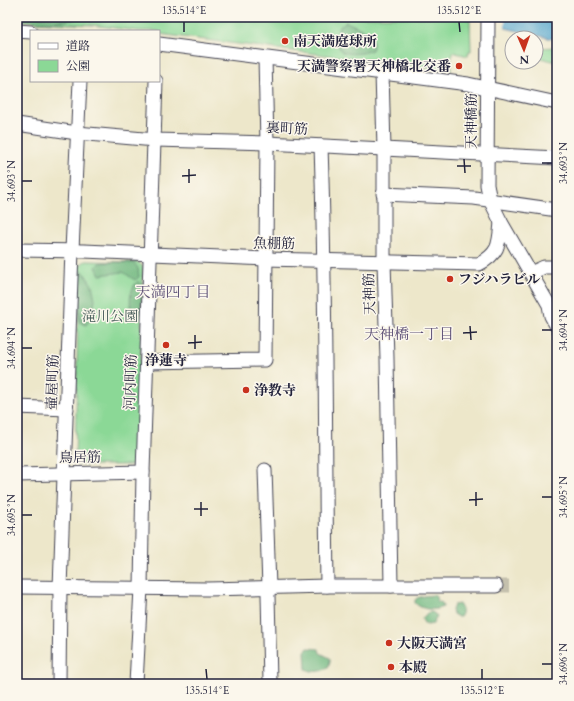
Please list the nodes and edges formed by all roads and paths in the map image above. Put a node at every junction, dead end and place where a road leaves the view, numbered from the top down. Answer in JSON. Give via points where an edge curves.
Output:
{"nodes":[{"id":1,"x":488,"y":17,"type":"edge"},
{"id":2,"x":17,"y":31,"type":"edge"},
{"id":3,"x":30,"y":32,"type":"edge"},
{"id":4,"x":160,"y":44,"type":"edge"},
{"id":5,"x":265,"y":58,"type":"junction"},
{"id":6,"x":382,"y":72,"type":"junction"},
{"id":7,"x":80,"y":82,"type":"edge"},
{"id":8,"x":156,"y":82,"type":"edge"},
{"id":9,"x":487,"y":88,"type":"junction"},
{"id":10,"x":557,"y":103,"type":"edge"},
{"id":11,"x":17,"y":124,"type":"edge"},
{"id":12,"x":77,"y":134,"type":"junction"},
{"id":13,"x":155,"y":140,"type":"junction"},
{"id":14,"x":267,"y":143,"type":"junction"},
{"id":15,"x":321,"y":146,"type":"junction"},
{"id":16,"x":384,"y":149,"type":"junction"},
{"id":17,"x":487,"y":154,"type":"junction"},
{"id":18,"x":557,"y":158,"type":"edge"},
{"id":19,"x":383,"y":194,"type":"junction"},
{"id":20,"x":490,"y":200,"type":"junction"},
{"id":21,"x":557,"y":210,"type":"edge"},
{"id":22,"x":501,"y":222,"type":"junction"},
{"id":23,"x":17,"y":250,"type":"edge"},
{"id":24,"x":150,"y":254,"type":"junction"},
{"id":25,"x":72,"y":256,"type":"junction"},
{"id":26,"x":264,"y":259,"type":"junction"},
{"id":27,"x":325,"y":260,"type":"junction"},
{"id":28,"x":384,"y":262,"type":"junction"},
{"id":29,"x":557,"y":267,"type":"edge"},
{"id":30,"x":531,"y":273,"type":"junction"},
{"id":31,"x":553,"y":307,"type":"edge"},
{"id":32,"x":557,"y":327,"type":"edge"},
{"id":33,"x":147,"y":362,"type":"junction"},
{"id":34,"x":17,"y":407,"type":"edge"},
{"id":35,"x":67,"y":409,"type":"junction"},
{"id":36,"x":265,"y":470,"type":"dead end"},
{"id":37,"x":143,"y":472,"type":"junction"},
{"id":38,"x":64,"y":474,"type":"junction"},
{"id":39,"x":17,"y":475,"type":"edge"},
{"id":40,"x":327,"y":586,"type":"junction"},
{"id":41,"x":391,"y":586,"type":"junction"},
{"id":42,"x":496,"y":586,"type":"tunnel mouth"},
{"id":43,"x":17,"y":587,"type":"edge"},
{"id":44,"x":60,"y":588,"type":"junction"},
{"id":45,"x":141,"y":588,"type":"junction"},
{"id":46,"x":269,"y":588,"type":"junction"},
{"id":47,"x":59,"y":684,"type":"edge"},
{"id":48,"x":136,"y":684,"type":"edge"},
{"id":49,"x":268,"y":684,"type":"edge"}],
"edges":[{"from":1,"to":9,"type":"street","name":"天神橋筋"},
{"from":2,"to":3,"type":"street"},
{"from":4,"to":5,"type":"street"},
{"from":5,"to":6,"type":"street"},
{"from":5,"to":14,"type":"street"},
{"from":6,"to":9,"type":"street"},
{"from":6,"to":16,"type":"street","name":"天神筋"},
{"from":7,"to":12,"type":"street","name":"壷屋町筋"},
{"from":8,"to":13,"type":"street","name":"河内町筋"},
{"from":9,"to":10,"type":"street"},
{"from":9,"to":17,"type":"street","name":"天神橋筋"},
{"from":11,"to":12,"type":"street","name":"裏町筋"},
{"from":12,"to":13,"type":"street","name":"裏町筋"},
{"from":12,"to":25,"type":"street","name":"壷屋町筋"},
{"from":13,"to":14,"type":"street","name":"裏町筋"},
{"from":13,"to":24,"type":"street","name":"河内町筋"},
{"from":14,"to":15,"type":"street","name":"裏町筋"},
{"from":14,"to":26,"type":"street"},
{"from":15,"to":16,"type":"street","name":"裏町筋"},
{"from":15,"to":27,"type":"street"},
{"from":16,"to":17,"type":"street","name":"裏町筋"},
{"from":16,"to":19,"type":"street","name":"天神筋"},
{"from":17,"to":18,"type":"street","name":"裏町筋"},
{"from":17,"to":20,"type":"street","name":"天神橋筋"},
{"from":19,"to":20,"type":"street"},
{"from":19,"to":28,"type":"street","name":"天神筋"},
{"from":20,"to":21,"type":"street"},
{"from":20,"to":22,"type":"street","name":"天神橋筋"},
{"from":22,"to":28,"type":"street","name":"魚棚筋","via":[[496,251],[479,264]]},
{"from":22,"to":30,"type":"street","name":"天神橋筋"},
{"from":23,"to":25,"type":"street","name":"魚棚筋"},
{"from":24,"to":25,"type":"street","name":"魚棚筋"},
{"from":24,"to":26,"type":"street","name":"魚棚筋"},
{"from":24,"to":33,"type":"street","name":"河内町筋"},
{"from":25,"to":35,"type":"street","name":"壷屋町筋"},
{"from":26,"to":27,"type":"street","name":"魚棚筋"},
{"from":26,"to":33,"type":"street","via":[[265,360]]},
{"from":27,"to":28,"type":"street","name":"魚棚筋"},
{"from":27,"to":40,"type":"street"},
{"from":28,"to":41,"type":"street","name":"天神筋"},
{"from":29,"to":30,"type":"street","via":[[544,267]]},
{"from":30,"to":31,"type":"street","name":"天神橋筋"},
{"from":31,"to":32,"type":"street","name":"天神橋筋","via":[[551,316]]},
{"from":33,"to":37,"type":"street","name":"河内町筋"},
{"from":34,"to":35,"type":"street"},
{"from":35,"to":38,"type":"street","name":"壷屋町筋"},
{"from":36,"to":46,"type":"street"},
{"from":37,"to":38,"type":"street","name":"鳥居筋"},
{"from":37,"to":45,"type":"street","name":"河内町筋"},
{"from":38,"to":39,"type":"street","name":"鳥居筋"},
{"from":38,"to":44,"type":"street","name":"壷屋町筋"},
{"from":40,"to":41,"type":"street"},
{"from":40,"to":46,"type":"street"},
{"from":41,"to":42,"type":"street"},
{"from":43,"to":44,"type":"street"},
{"from":44,"to":45,"type":"street"},
{"from":44,"to":47,"type":"street","name":"壷屋町筋"},
{"from":45,"to":46,"type":"street"},
{"from":45,"to":48,"type":"street","name":"河内町筋"},
{"from":46,"to":49,"type":"street"}]}
